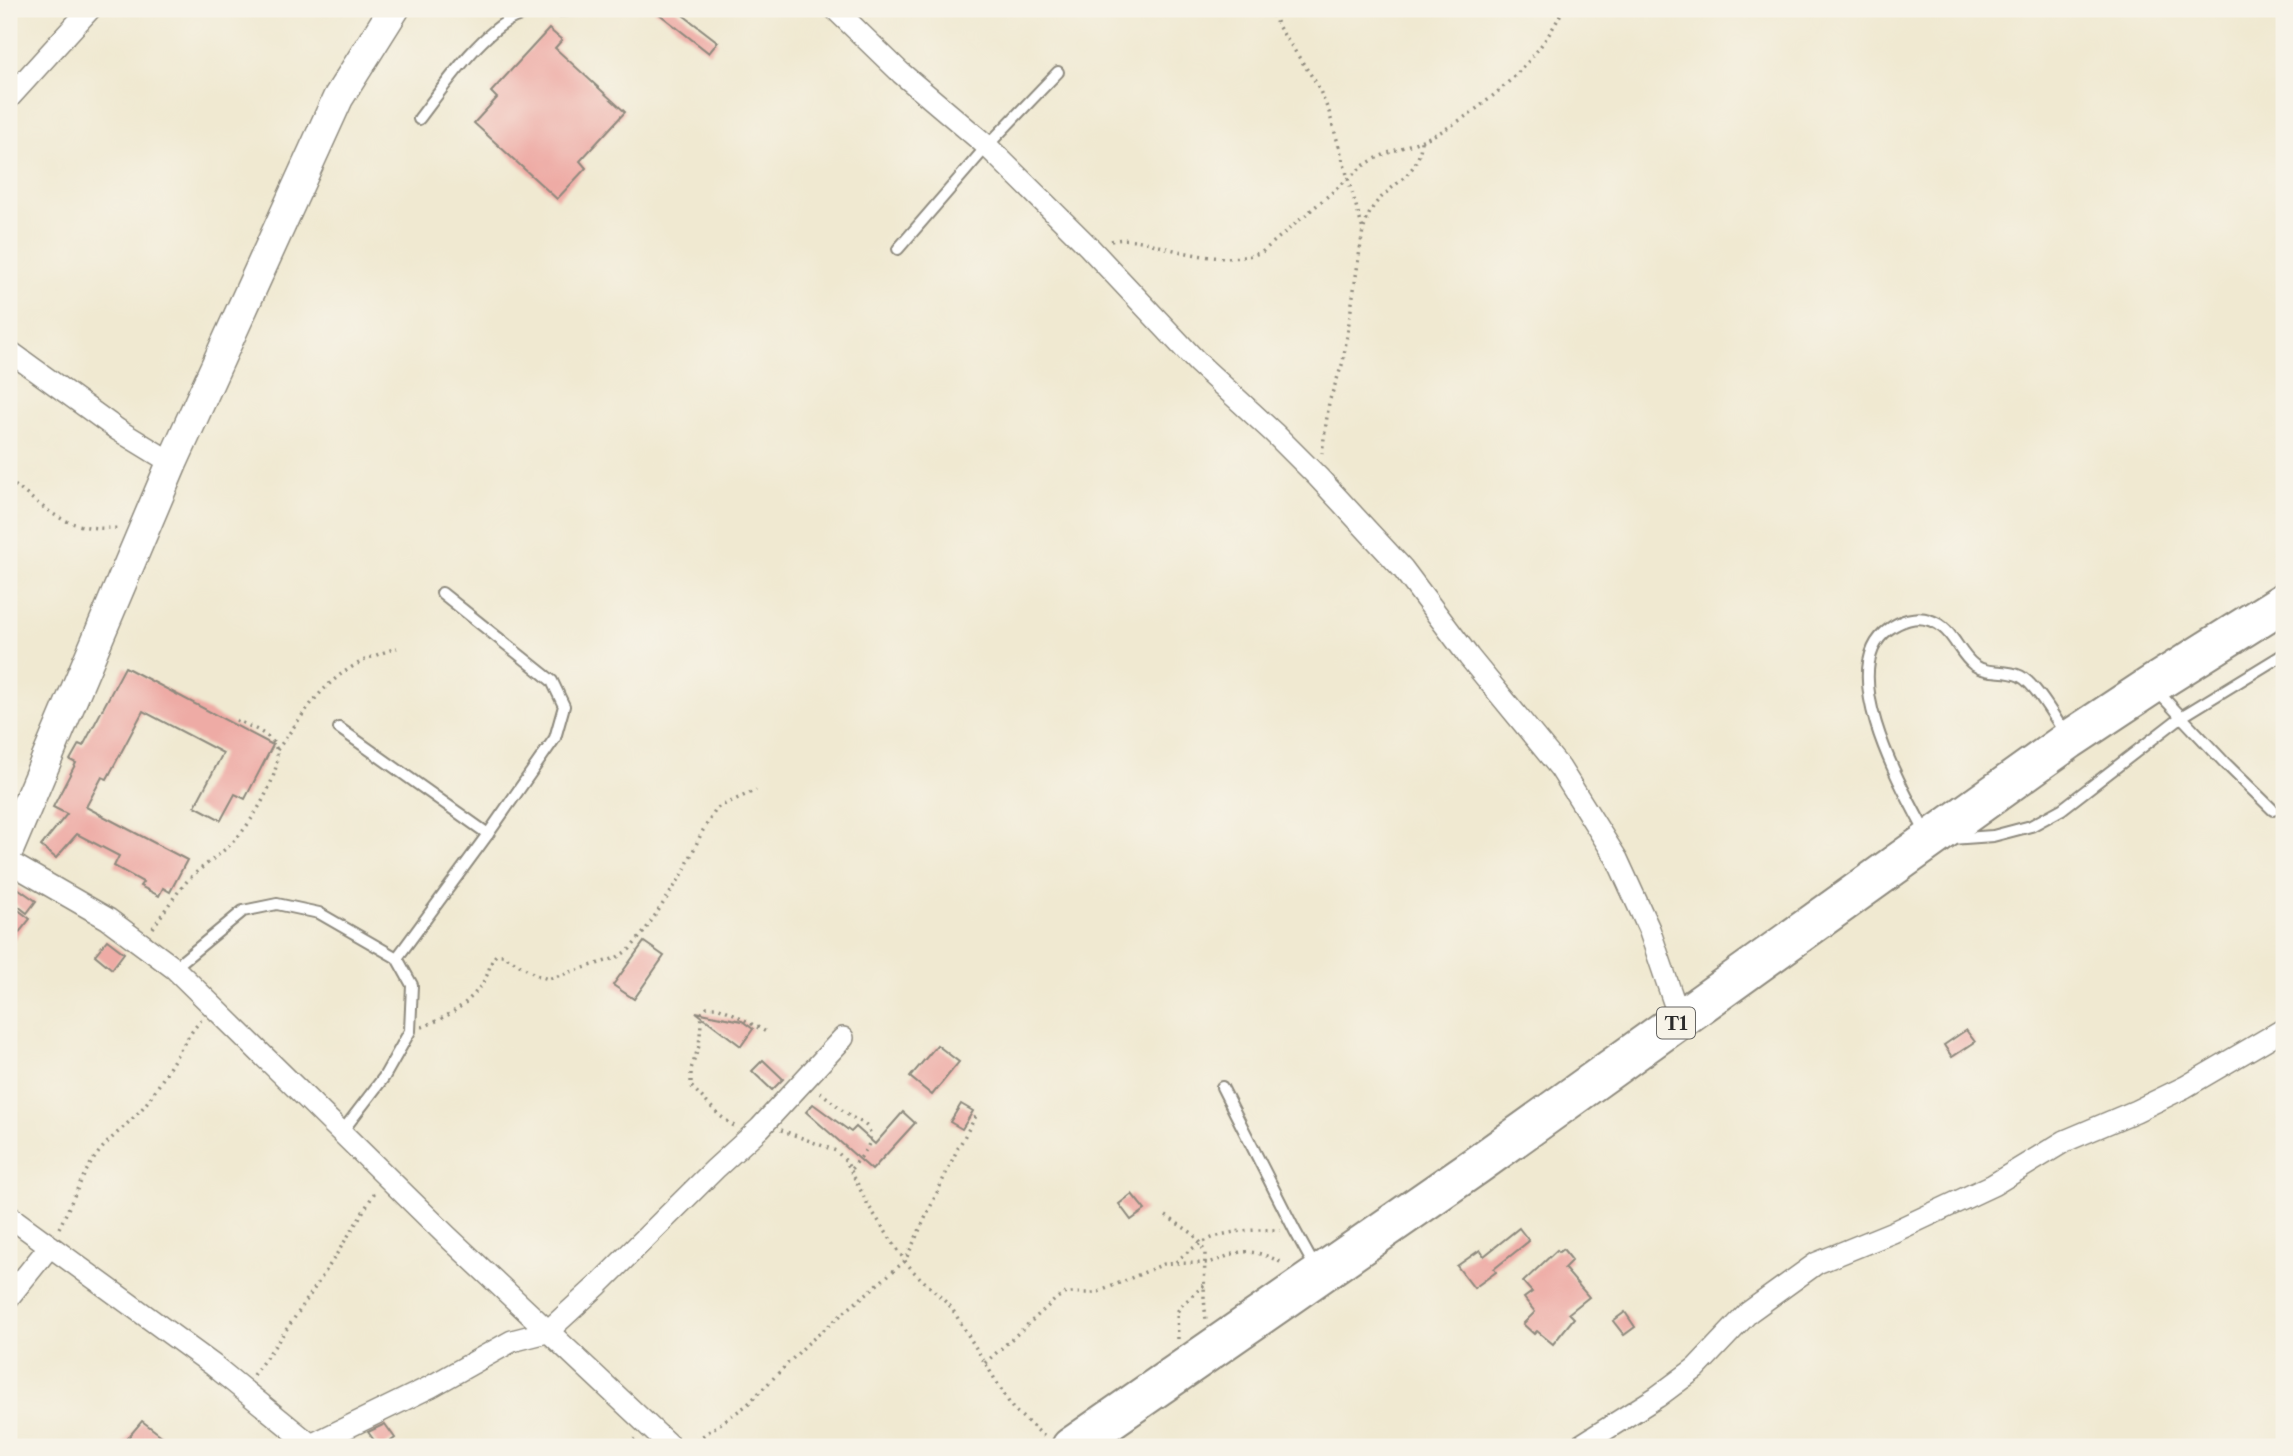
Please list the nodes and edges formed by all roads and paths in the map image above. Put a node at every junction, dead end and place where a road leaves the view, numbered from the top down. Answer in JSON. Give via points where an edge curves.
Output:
{"nodes":[{"id":1,"x":90,"y":9,"type":"edge"},
{"id":2,"x":394,"y":9,"type":"edge"},
{"id":3,"x":580,"y":9,"type":"edge"},
{"id":4,"x":835,"y":9,"type":"edge"},
{"id":5,"x":1269,"y":9,"type":"edge"},
{"id":6,"x":1563,"y":9,"type":"edge"},
{"id":7,"x":1058,"y":72,"type":"dead end"},
{"id":8,"x":9,"y":98,"type":"edge"},
{"id":9,"x":419,"y":119,"type":"dead end"},
{"id":10,"x":1421,"y":141,"type":"junction"},
{"id":11,"x":987,"y":146,"type":"junction"},
{"id":12,"x":1348,"y":180,"type":"junction"},
{"id":13,"x":1363,"y":230,"type":"junction"},
{"id":14,"x":1089,"y":247,"type":"junction"},
{"id":15,"x":898,"y":249,"type":"dead end"},
{"id":16,"x":9,"y":351,"type":"edge"},
{"id":17,"x":173,"y":463,"type":"junction"},
{"id":18,"x":1318,"y":477,"type":"junction"},
{"id":19,"x":9,"y":481,"type":"edge"},
{"id":20,"x":146,"y":526,"type":"junction"},
{"id":21,"x":442,"y":593,"type":"dead end"},
{"id":22,"x":2284,"y":602,"type":"edge"},
{"id":23,"x":397,"y":648,"type":"dead end"},
{"id":24,"x":2284,"y":654,"type":"edge"},
{"id":25,"x":2152,"y":685,"type":"junction"},
{"id":26,"x":2181,"y":717,"type":"junction"},
{"id":27,"x":236,"y":720,"type":"dead end"},
{"id":28,"x":340,"y":728,"type":"dead end"},
{"id":29,"x":2070,"y":740,"type":"junction"},
{"id":30,"x":277,"y":750,"type":"junction"},
{"id":31,"x":756,"y":790,"type":"dead end"},
{"id":32,"x":2273,"y":810,"type":"dead end"},
{"id":33,"x":488,"y":834,"type":"junction"},
{"id":34,"x":1930,"y":840,"type":"junction"},
{"id":35,"x":9,"y":848,"type":"edge"},
{"id":36,"x":9,"y":862,"type":"edge"},
{"id":37,"x":142,"y":944,"type":"junction"},
{"id":38,"x":397,"y":957,"type":"junction"},
{"id":39,"x":174,"y":968,"type":"junction"},
{"id":40,"x":213,"y":1006,"type":"junction"},
{"id":41,"x":1681,"y":1020,"type":"junction"},
{"id":42,"x":2284,"y":1029,"type":"edge"},
{"id":43,"x":411,"y":1031,"type":"junction"},
{"id":44,"x":768,"y":1033,"type":"dead end"},
{"id":45,"x":843,"y":1038,"type":"dead end"},
{"id":46,"x":804,"y":1081,"type":"junction"},
{"id":47,"x":1222,"y":1087,"type":"dead end"},
{"id":48,"x":976,"y":1116,"type":"dead end"},
{"id":49,"x":341,"y":1133,"type":"junction"},
{"id":50,"x":755,"y":1133,"type":"junction"},
{"id":51,"x":850,"y":1169,"type":"junction"},
{"id":52,"x":385,"y":1175,"type":"junction"},
{"id":53,"x":9,"y":1216,"type":"edge"},
{"id":54,"x":1166,"y":1216,"type":"dead end"},
{"id":55,"x":1295,"y":1231,"type":"junction"},
{"id":56,"x":1200,"y":1242,"type":"junction"},
{"id":57,"x":50,"y":1246,"type":"junction"},
{"id":58,"x":905,"y":1261,"type":"junction"},
{"id":59,"x":1176,"y":1262,"type":"junction"},
{"id":60,"x":1206,"y":1264,"type":"junction"},
{"id":61,"x":1314,"y":1278,"type":"junction"},
{"id":62,"x":1204,"y":1285,"type":"junction"},
{"id":63,"x":9,"y":1297,"type":"edge"},
{"id":64,"x":547,"y":1332,"type":"junction"},
{"id":65,"x":1210,"y":1351,"type":"junction"},
{"id":66,"x":985,"y":1363,"type":"junction"},
{"id":67,"x":1174,"y":1376,"type":"junction"},
{"id":68,"x":242,"y":1388,"type":"junction"},
{"id":69,"x":1060,"y":1444,"type":"edge"},
{"id":70,"x":309,"y":1446,"type":"edge"},
{"id":71,"x":671,"y":1447,"type":"edge"},
{"id":72,"x":686,"y":1447,"type":"edge"},
{"id":73,"x":1578,"y":1447,"type":"edge"}],
"edges":[{"from":1,"to":8,"type":"street"},
{"from":2,"to":17,"type":"street","via":[[338,99]]},
{"from":3,"to":9,"type":"lane","via":[[544,10],[515,18],[483,40]]},
{"from":4,"to":11,"type":"street"},
{"from":5,"to":12,"type":"path","via":[[1317,84]]},
{"from":6,"to":10,"type":"path","via":[[1550,35],[1503,86]]},
{"from":7,"to":11,"type":"lane"},
{"from":10,"to":12,"type":"path","via":[[1376,158]]},
{"from":10,"to":13,"type":"path","via":[[1419,158],[1410,172],[1376,204]]},
{"from":11,"to":14,"type":"street"},
{"from":11,"to":15,"type":"lane"},
{"from":12,"to":13,"type":"path"},
{"from":12,"to":14,"type":"path","via":[[1262,252],[1248,257],[1211,257],[1139,240],[1120,239]]},
{"from":13,"to":18,"type":"path","via":[[1343,362],[1329,402]]},
{"from":14,"to":18,"type":"street","via":[[1198,363]]},
{"from":16,"to":17,"type":"street","via":[[118,430]]},
{"from":17,"to":20,"type":"street"},
{"from":18,"to":41,"type":"street","via":[[1403,569],[1560,768],[1618,859]]},
{"from":19,"to":20,"type":"path","via":[[38,505],[76,526]]},
{"from":20,"to":35,"type":"street"},
{"from":21,"to":33,"type":"lane","via":[[552,681],[564,706],[555,738]]},
{"from":22,"to":25,"type":"highway","number":"T1"},
{"from":23,"to":30,"type":"path","via":[[369,656],[332,680]]},
{"from":24,"to":26,"type":"lane"},
{"from":25,"to":26,"type":"lane"},
{"from":25,"to":29,"type":"highway","number":"T1"},
{"from":26,"to":32,"type":"lane"},
{"from":26,"to":34,"type":"lane","via":[[2062,809],[2031,826],[1993,836]]},
{"from":27,"to":30,"type":"path","via":[[272,741]]},
{"from":28,"to":33,"type":"lane"},
{"from":29,"to":34,"type":"highway","number":"T1"},
{"from":29,"to":34,"type":"lane","via":[[2022,677],[1972,664],[1947,631],[1929,619],[1908,619],[1888,629],[1872,648],[1867,671],[1870,702],[1885,749]]},
{"from":30,"to":37,"type":"path","via":[[273,778],[249,822],[236,840],[188,880]]},
{"from":31,"to":43,"type":"path","via":[[718,808],[682,875],[631,949],[548,979],[496,955],[476,993],[438,1021]]},
{"from":33,"to":38,"type":"lane"},
{"from":34,"to":41,"type":"highway","number":"T1"},
{"from":36,"to":37,"type":"street"},
{"from":37,"to":39,"type":"street"},
{"from":38,"to":39,"type":"lane","via":[[319,913],[277,904],[243,911]]},
{"from":38,"to":43,"type":"lane","via":[[412,985]]},
{"from":39,"to":40,"type":"street"},
{"from":40,"to":49,"type":"street"},
{"from":40,"to":57,"type":"path","via":[[184,1042],[141,1111],[96,1157]]},
{"from":41,"to":61,"type":"highway","number":"T1"},
{"from":42,"to":73,"type":"street","via":[[2185,1087],[2065,1141],[1993,1185],[1817,1263],[1749,1312],[1696,1368]]},
{"from":43,"to":49,"type":"lane","via":[[384,1077]]},
{"from":44,"to":50,"type":"path","via":[[734,1014],[707,1007],[691,1069],[691,1086],[719,1115]]},
{"from":45,"to":46,"type":"street"},
{"from":46,"to":50,"type":"street"},
{"from":46,"to":51,"type":"path","via":[[870,1131],[864,1154]]},
{"from":47,"to":55,"type":"lane"},
{"from":48,"to":58,"type":"path"},
{"from":49,"to":52,"type":"street"},
{"from":50,"to":51,"type":"path","via":[[781,1130],[836,1151]]},
{"from":50,"to":64,"type":"street"},
{"from":51,"to":58,"type":"path"},
{"from":52,"to":64,"type":"street"},
{"from":52,"to":68,"type":"path","via":[[338,1256]]},
{"from":53,"to":57,"type":"street"},
{"from":54,"to":56,"type":"path"},
{"from":55,"to":56,"type":"path","via":[[1238,1231]]},
{"from":55,"to":61,"type":"lane"},
{"from":56,"to":59,"type":"path"},
{"from":56,"to":60,"type":"path"},
{"from":57,"to":63,"type":"street"},
{"from":57,"to":68,"type":"street"},
{"from":58,"to":66,"type":"path","via":[[951,1307]]},
{"from":58,"to":72,"type":"path","via":[[807,1344],[747,1405]]},
{"from":59,"to":60,"type":"path"},
{"from":59,"to":66,"type":"path","via":[[1096,1293],[1066,1293]]},
{"from":60,"to":61,"type":"path","via":[[1248,1252]]},
{"from":60,"to":62,"type":"path"},
{"from":61,"to":65,"type":"highway","number":"T1"},
{"from":62,"to":65,"type":"path"},
{"from":62,"to":67,"type":"path","via":[[1177,1312]]},
{"from":64,"to":70,"type":"street","via":[[512,1341]]},
{"from":64,"to":71,"type":"street"},
{"from":65,"to":67,"type":"highway","number":"T1"},
{"from":66,"to":69,"type":"path","via":[[1013,1409]]},
{"from":67,"to":69,"type":"highway","number":"T1"},
{"from":68,"to":70,"type":"street"}]}
